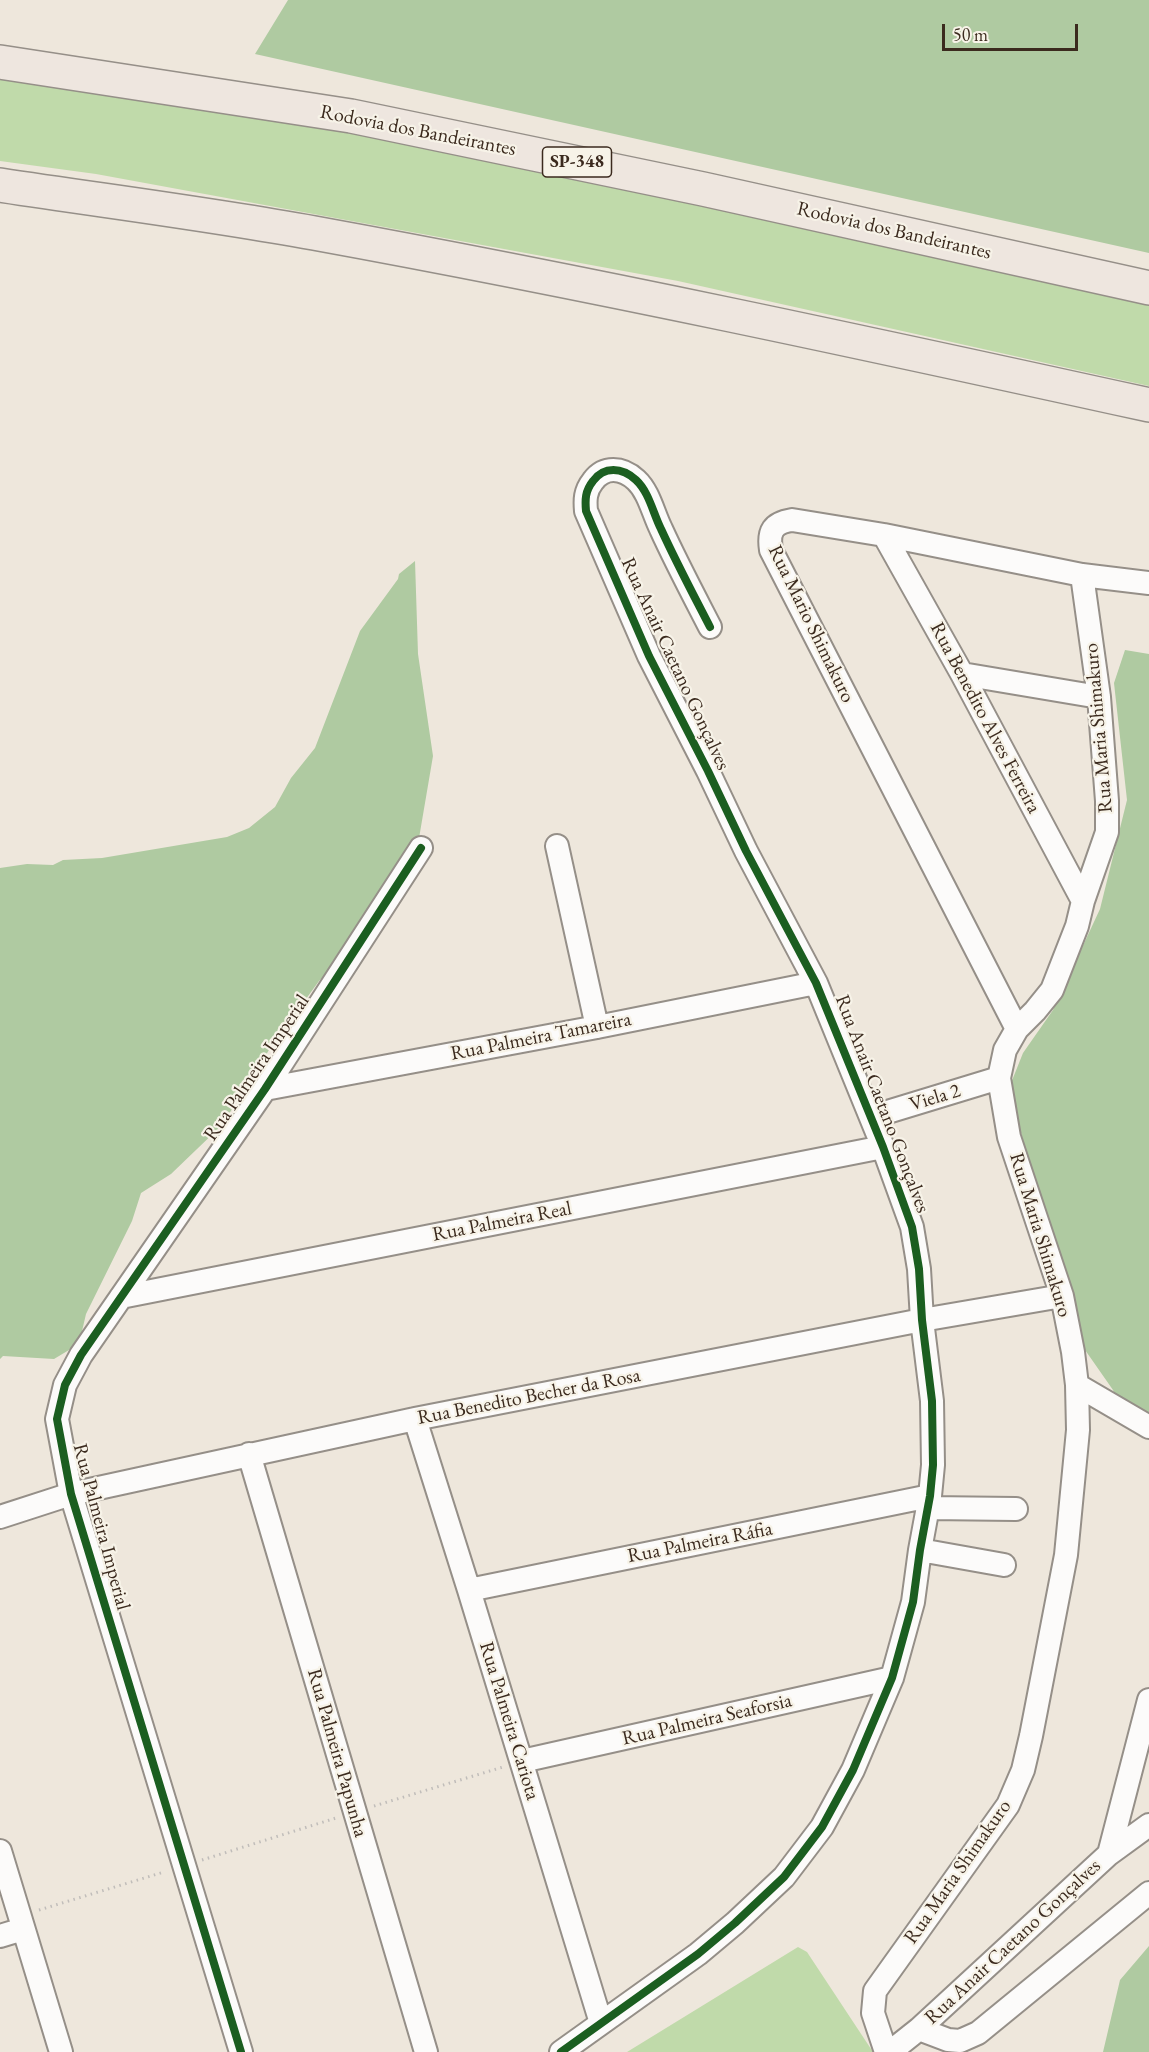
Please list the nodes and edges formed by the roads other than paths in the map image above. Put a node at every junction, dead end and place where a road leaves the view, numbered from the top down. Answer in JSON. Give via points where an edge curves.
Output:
{"nodes":[{"id":1,"x":0,"y":62,"type":"edge"},
{"id":2,"x":0,"y":185,"type":"edge"},
{"id":3,"x":0,"y":201,"type":"edge"},
{"id":4,"x":202,"y":215,"type":"junction"},
{"id":5,"x":1149,"y":288,"type":"edge"},
{"id":6,"x":1149,"y":405,"type":"edge"},
{"id":7,"x":884,"y":535,"type":"junction"},
{"id":8,"x":1082,"y":575,"type":"junction"},
{"id":9,"x":1149,"y":583,"type":"edge"},
{"id":10,"x":710,"y":627,"type":"dead end"},
{"id":11,"x":962,"y":674,"type":"junction"},
{"id":12,"x":1099,"y":697,"type":"junction"},
{"id":13,"x":557,"y":846,"type":"dead end"},
{"id":14,"x":421,"y":848,"type":"dead end"},
{"id":15,"x":1083,"y":901,"type":"junction"},
{"id":16,"x":816,"y":983,"type":"junction"},
{"id":17,"x":597,"y":1027,"type":"junction"},
{"id":18,"x":1017,"y":1029,"type":"junction"},
{"id":19,"x":999,"y":1078,"type":"junction"},
{"id":20,"x":265,"y":1089,"type":"junction"},
{"id":21,"x":871,"y":1117,"type":"junction"},
{"id":22,"x":883,"y":1147,"type":"junction"},
{"id":23,"x":1062,"y":1296,"type":"junction"},
{"id":24,"x":121,"y":1297,"type":"junction"},
{"id":25,"x":922,"y":1320,"type":"junction"},
{"id":26,"x":1077,"y":1385,"type":"junction"},
{"id":27,"x":415,"y":1419,"type":"junction"},
{"id":28,"x":1149,"y":1427,"type":"edge"},
{"id":29,"x":249,"y":1454,"type":"junction"},
{"id":30,"x":71,"y":1494,"type":"junction"},
{"id":31,"x":929,"y":1502,"type":"junction"},
{"id":32,"x":1016,"y":1509,"type":"dead end"},
{"id":33,"x":0,"y":1516,"type":"edge"},
{"id":34,"x":920,"y":1550,"type":"junction"},
{"id":35,"x":1004,"y":1565,"type":"dead end"},
{"id":36,"x":469,"y":1590,"type":"junction"},
{"id":37,"x":892,"y":1678,"type":"junction"},
{"id":38,"x":1149,"y":1700,"type":"edge"},
{"id":39,"x":522,"y":1761,"type":"junction"},
{"id":40,"x":1149,"y":1825,"type":"edge"},
{"id":41,"x":0,"y":1851,"type":"edge"},
{"id":42,"x":1109,"y":1854,"type":"junction"},
{"id":43,"x":1149,"y":1893,"type":"edge"},
{"id":44,"x":21,"y":1922,"type":"junction"},
{"id":45,"x":0,"y":1936,"type":"edge"},
{"id":46,"x":601,"y":2023,"type":"junction"},
{"id":47,"x":919,"y":2029,"type":"junction"},
{"id":48,"x":61,"y":2052,"type":"edge"},
{"id":49,"x":241,"y":2052,"type":"edge"},
{"id":50,"x":426,"y":2052,"type":"edge"},
{"id":51,"x":561,"y":2052,"type":"edge"},
{"id":52,"x":888,"y":2052,"type":"edge"}],
"edges":[{"from":1,"to":5,"type":"highway","name":"Rodovia dos Bandeirantes","number":"SP-348","via":[[351,116]]},
{"from":2,"to":4,"type":"highway"},
{"from":3,"to":4,"type":"highway"},
{"from":4,"to":6,"type":"highway","via":[[311,232],[766,322]]},
{"from":7,"to":8,"type":"street","name":"Rua Mario Shimakuro"},
{"from":7,"to":11,"type":"street","name":"Rua Benedito Alves Ferreira"},
{"from":7,"to":18,"type":"street","name":"Rua Mario Shimakuro","via":[[792,520],[780,522],[769,540]]},
{"from":8,"to":9,"type":"street","name":"Rua Mario Shimakuro"},
{"from":8,"to":12,"type":"street","name":"Rua Maria Shimakuro"},
{"from":10,"to":16,"type":"street","name":"Rua Anair Caetano Gonçalves","via":[[638,481],[612,469],[597,475],[585,498],[586,511],[649,656]]},
{"from":11,"to":12,"type":"street"},
{"from":11,"to":15,"type":"street","name":"Rua Benedito Alves Ferreira"},
{"from":12,"to":15,"type":"street","name":"Rua Maria Shimakuro","via":[[1107,832]]},
{"from":13,"to":17,"type":"street"},
{"from":14,"to":20,"type":"street","name":"Rua Palmeira Imperial"},
{"from":15,"to":18,"type":"street","name":"Rua Maria Shimakuro","via":[[1052,990]]},
{"from":16,"to":17,"type":"street","name":"Rua Palmeira Tamareira"},
{"from":16,"to":21,"type":"street","name":"Rua Anair Caetano Gonçalves"},
{"from":17,"to":20,"type":"street","name":"Rua Palmeira Tamareira"},
{"from":18,"to":19,"type":"street","name":"Rua Maria Shimakuro","via":[[1005,1050]]},
{"from":19,"to":21,"type":"street","name":"Viela 2"},
{"from":19,"to":23,"type":"street","name":"Rua Maria Shimakuro","via":[[1009,1137]]},
{"from":20,"to":24,"type":"street","name":"Rua Palmeira Imperial"},
{"from":21,"to":22,"type":"street","name":"Rua Anair Caetano Gonçalves"},
{"from":22,"to":24,"type":"street","name":"Rua Palmeira Real"},
{"from":22,"to":25,"type":"street","name":"Rua Anair Caetano Gonçalves","via":[[912,1227]]},
{"from":23,"to":25,"type":"street","name":"Rua Benedito Becher da Rosa"},
{"from":23,"to":26,"type":"street","name":"Rua Maria Shimakuro"},
{"from":24,"to":30,"type":"street","name":"Rua Palmeira Imperial","via":[[65,1385],[57,1419]]},
{"from":25,"to":27,"type":"street","name":"Rua Benedito Becher da Rosa"},
{"from":25,"to":31,"type":"street","name":"Rua Anair Caetano Gonçalves","via":[[932,1401]]},
{"from":26,"to":28,"type":"street"},
{"from":26,"to":52,"type":"street","name":"Rua Maria Shimakuro","via":[[1078,1430],[1066,1556],[1023,1770],[1008,1805],[875,1991],[873,2013]]},
{"from":27,"to":29,"type":"street","name":"Rua Benedito Becher da Rosa"},
{"from":27,"to":36,"type":"street","name":"Rua Palmeira Cariota"},
{"from":29,"to":30,"type":"street","name":"Rua Benedito Becher da Rosa"},
{"from":29,"to":50,"type":"street","name":"Rua Palmeira Papunha"},
{"from":30,"to":33,"type":"street","name":"Rua Benedito Becher da Rosa"},
{"from":30,"to":49,"type":"street","name":"Rua Palmeira Imperial"},
{"from":31,"to":32,"type":"street","name":"Rua Palmeira Ráfia"},
{"from":31,"to":34,"type":"street","name":"Rua Anair Caetano Gonçalves"},
{"from":31,"to":36,"type":"street","name":"Rua Palmeira Ráfia"},
{"from":34,"to":35,"type":"street"},
{"from":34,"to":37,"type":"street","name":"Rua Anair Caetano Gonçalves","via":[[913,1602]]},
{"from":36,"to":39,"type":"street","name":"Rua Palmeira Cariota"},
{"from":37,"to":39,"type":"street","name":"Rua Palmeira Seaforsia"},
{"from":37,"to":46,"type":"street","name":"Rua Anair Caetano Gonçalves","via":[[854,1770],[822,1827],[784,1877],[698,1954]]},
{"from":38,"to":42,"type":"street"},
{"from":39,"to":46,"type":"street","name":"Rua Palmeira Cariota"},
{"from":40,"to":42,"type":"street","name":"Rua Anair Caetano Gonçalves"},
{"from":41,"to":44,"type":"street"},
{"from":42,"to":47,"type":"street","name":"Rua Anair Caetano Gonçalves"},
{"from":43,"to":47,"type":"street","via":[[978,2032],[960,2041]]},
{"from":44,"to":45,"type":"street"},
{"from":44,"to":48,"type":"street"},
{"from":46,"to":51,"type":"street","name":"Rua Anair Caetano Gonçalves"},
{"from":47,"to":52,"type":"street","name":"Rua Anair Caetano Gonçalves"}]}
